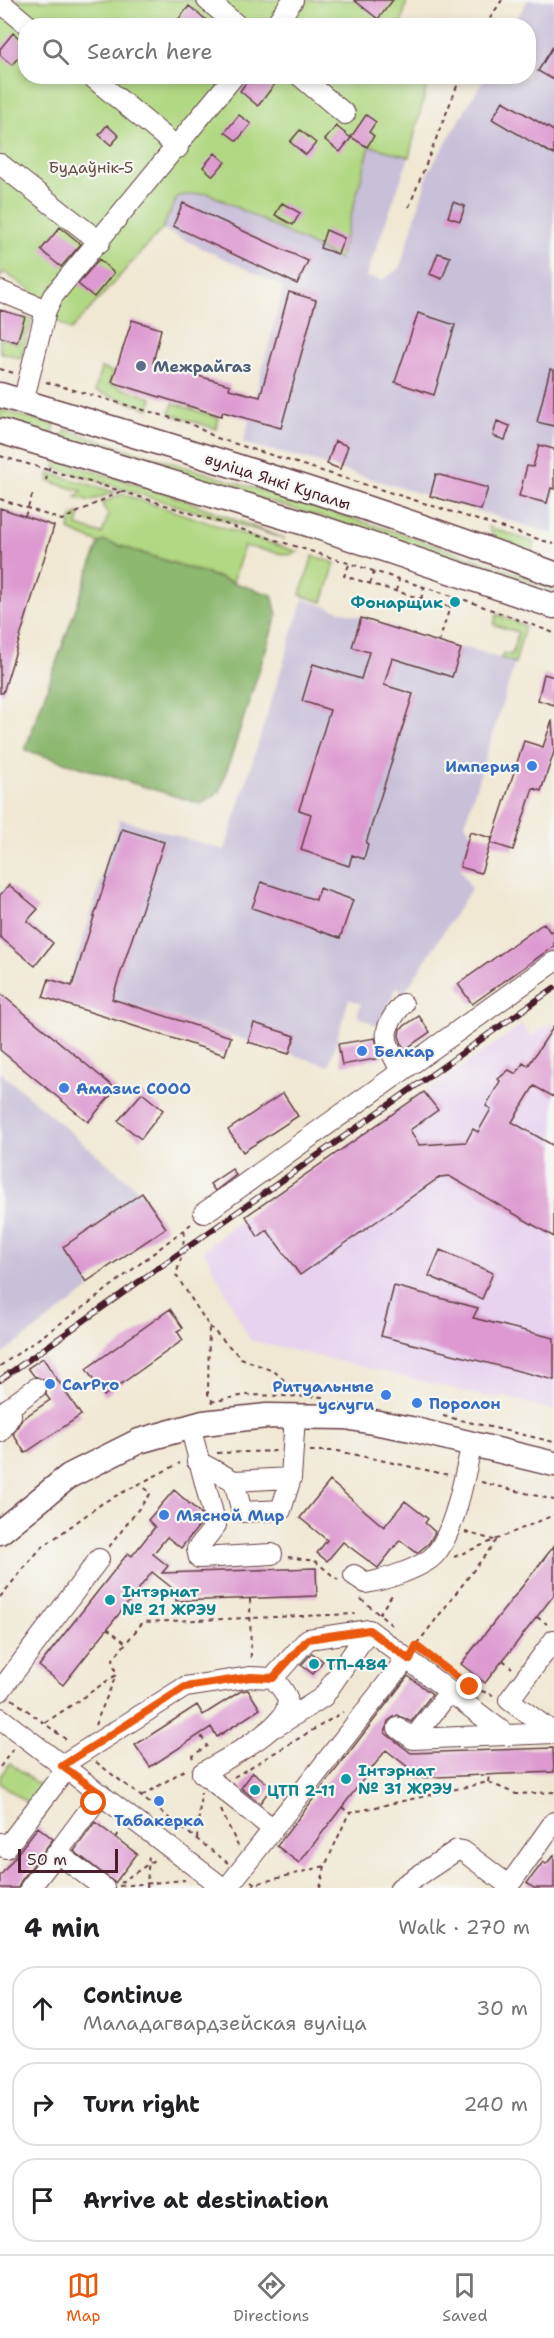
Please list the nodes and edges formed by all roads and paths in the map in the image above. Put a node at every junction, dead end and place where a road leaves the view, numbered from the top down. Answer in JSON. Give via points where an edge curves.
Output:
{"nodes":[{"id":1,"x":207,"y":0,"type":"edge"},
{"id":2,"x":293,"y":0,"type":"edge"},
{"id":3,"x":502,"y":0,"type":"edge"},
{"id":4,"x":0,"y":2,"type":"edge"},
{"id":5,"x":19,"y":18,"type":"edge"},
{"id":6,"x":228,"y":18,"type":"edge"},
{"id":7,"x":280,"y":18,"type":"edge"},
{"id":8,"x":490,"y":18,"type":"edge"},
{"id":9,"x":101,"y":84,"type":"edge"},
{"id":10,"x":228,"y":84,"type":"edge"},
{"id":11,"x":309,"y":84,"type":"edge"},
{"id":12,"x":458,"y":84,"type":"edge"},
{"id":13,"x":345,"y":114,"type":"dead end"},
{"id":14,"x":178,"y":148,"type":"junction"},
{"id":15,"x":0,"y":164,"type":"edge"},
{"id":16,"x":409,"y":207,"type":"dead end"},
{"id":17,"x":100,"y":242,"type":"junction"},
{"id":18,"x":0,"y":291,"type":"edge"},
{"id":19,"x":46,"y":310,"type":"junction"},
{"id":20,"x":0,"y":369,"type":"edge"},
{"id":21,"x":29,"y":377,"type":"junction"},
{"id":22,"x":0,"y":395,"type":"edge"},
{"id":23,"x":23,"y":402,"type":"junction"},
{"id":24,"x":0,"y":431,"type":"edge"},
{"id":25,"x":0,"y":456,"type":"edge"},
{"id":26,"x":52,"y":458,"type":"dead end"},
{"id":27,"x":48,"y":470,"type":"junction"},
{"id":28,"x":46,"y":480,"type":"dead end"},
{"id":29,"x":121,"y":491,"type":"junction"},
{"id":30,"x":33,"y":493,"type":"dead end"},
{"id":31,"x":0,"y":499,"type":"edge"},
{"id":32,"x":28,"y":508,"type":"junction"},
{"id":33,"x":25,"y":516,"type":"dead end"},
{"id":34,"x":554,"y":544,"type":"edge"},
{"id":35,"x":349,"y":565,"type":"junction"},
{"id":36,"x":374,"y":572,"type":"junction"},
{"id":37,"x":554,"y":573,"type":"edge"},
{"id":38,"x":399,"y":580,"type":"junction"},
{"id":39,"x":370,"y":584,"type":"junction"},
{"id":40,"x":424,"y":588,"type":"junction"},
{"id":41,"x":396,"y":591,"type":"junction"},
{"id":42,"x":453,"y":597,"type":"junction"},
{"id":43,"x":421,"y":598,"type":"junction"},
{"id":44,"x":554,"y":606,"type":"edge"},
{"id":45,"x":450,"y":607,"type":"junction"},
{"id":46,"x":554,"y":633,"type":"edge"},
{"id":47,"x":439,"y":642,"type":"dead end"},
{"id":48,"x":554,"y":962,"type":"edge"},
{"id":49,"x":403,"y":1004,"type":"dead end"},
{"id":50,"x":401,"y":1071,"type":"junction"},
{"id":51,"x":204,"y":1213,"type":"joint"},
{"id":52,"x":184,"y":1230,"type":"junction"},
{"id":53,"x":209,"y":1326,"type":"junction"},
{"id":54,"x":0,"y":1366,"type":"edge"},
{"id":55,"x":36,"y":1388,"type":"dead end"},
{"id":56,"x":213,"y":1402,"type":"dead end"},
{"id":57,"x":298,"y":1406,"type":"junction"},
{"id":58,"x":3,"y":1418,"type":"edge"},
{"id":59,"x":190,"y":1426,"type":"junction"},
{"id":60,"x":472,"y":1443,"type":"junction"},
{"id":61,"x":197,"y":1461,"type":"junction"},
{"id":62,"x":554,"y":1464,"type":"edge"},
{"id":63,"x":291,"y":1478,"type":"junction"},
{"id":64,"x":234,"y":1481,"type":"junction"},
{"id":65,"x":141,"y":1485,"type":"dead end"},
{"id":66,"x":554,"y":1515,"type":"edge"},
{"id":67,"x":450,"y":1529,"type":"junction"},
{"id":68,"x":0,"y":1532,"type":"edge"},
{"id":69,"x":500,"y":1537,"type":"junction"},
{"id":70,"x":494,"y":1540,"type":"junction"},
{"id":71,"x":273,"y":1554,"type":"joint"},
{"id":72,"x":453,"y":1558,"type":"dead end"},
{"id":73,"x":99,"y":1559,"type":"joint"},
{"id":74,"x":348,"y":1579,"type":"joint"},
{"id":75,"x":396,"y":1589,"type":"dead end"},
{"id":76,"x":250,"y":1599,"type":"dead end"},
{"id":77,"x":361,"y":1599,"type":"dead end"},
{"id":78,"x":356,"y":1614,"type":"dead end"},
{"id":79,"x":251,"y":1616,"type":"junction"},
{"id":80,"x":537,"y":1617,"type":"dead end"},
{"id":81,"x":372,"y":1619,"type":"junction"},
{"id":82,"x":107,"y":1628,"type":"dead end"},
{"id":83,"x":552,"y":1633,"type":"edge"},
{"id":84,"x":126,"y":1643,"type":"junction"},
{"id":85,"x":408,"y":1659,"type":"junction"},
{"id":86,"x":503,"y":1660,"type":"dead end"},
{"id":87,"x":116,"y":1675,"type":"junction"},
{"id":88,"x":251,"y":1677,"type":"junction"},
{"id":89,"x":273,"y":1678,"type":"junction"},
{"id":90,"x":516,"y":1680,"type":"junction"},
{"id":91,"x":470,"y":1687,"type":"dead end"},
{"id":92,"x":0,"y":1690,"type":"edge"},
{"id":93,"x":450,"y":1691,"type":"junction"},
{"id":94,"x":349,"y":1708,"type":"dead end"},
{"id":95,"x":0,"y":1718,"type":"edge"},
{"id":96,"x":45,"y":1723,"type":"junction"},
{"id":97,"x":278,"y":1725,"type":"junction"},
{"id":98,"x":554,"y":1733,"type":"edge"},
{"id":99,"x":200,"y":1734,"type":"dead end"},
{"id":100,"x":507,"y":1735,"type":"junction"},
{"id":101,"x":17,"y":1744,"type":"dead end"},
{"id":102,"x":83,"y":1752,"type":"junction"},
{"id":103,"x":0,"y":1767,"type":"edge"},
{"id":104,"x":64,"y":1767,"type":"junction"},
{"id":105,"x":199,"y":1768,"type":"junction"},
{"id":106,"x":489,"y":1774,"type":"dead end"},
{"id":107,"x":488,"y":1782,"type":"junction"},
{"id":108,"x":219,"y":1786,"type":"junction"},
{"id":109,"x":554,"y":1792,"type":"edge"},
{"id":110,"x":101,"y":1794,"type":"junction"},
{"id":111,"x":141,"y":1796,"type":"junction"},
{"id":112,"x":342,"y":1807,"type":"dead end"},
{"id":113,"x":220,"y":1810,"type":"dead end"},
{"id":114,"x":349,"y":1813,"type":"junction"},
{"id":115,"x":554,"y":1822,"type":"edge"},
{"id":116,"x":124,"y":1826,"type":"dead end"},
{"id":117,"x":273,"y":1828,"type":"junction"},
{"id":118,"x":116,"y":1838,"type":"dead end"},
{"id":119,"x":197,"y":1839,"type":"junction"},
{"id":120,"x":0,"y":1843,"type":"edge"},
{"id":121,"x":150,"y":1846,"type":"dead end"},
{"id":122,"x":239,"y":1847,"type":"dead end"},
{"id":123,"x":57,"y":1853,"type":"junction"},
{"id":124,"x":161,"y":1855,"type":"dead end"},
{"id":125,"x":149,"y":1863,"type":"junction"},
{"id":126,"x":325,"y":1866,"type":"junction"},
{"id":127,"x":248,"y":1878,"type":"junction"},
{"id":128,"x":193,"y":1879,"type":"dead end"},
{"id":129,"x":147,"y":1883,"type":"junction"},
{"id":130,"x":507,"y":1886,"type":"edge"},
{"id":131,"x":111,"y":1887,"type":"edge"},
{"id":132,"x":30,"y":1888,"type":"edge"},
{"id":133,"x":147,"y":1888,"type":"edge"},
{"id":134,"x":225,"y":1888,"type":"edge"},
{"id":135,"x":252,"y":1888,"type":"edge"},
{"id":136,"x":261,"y":1888,"type":"edge"},
{"id":137,"x":320,"y":1888,"type":"edge"},
{"id":138,"x":400,"y":1888,"type":"edge"}],
"edges":[{"from":1,"to":6,"type":"street"},
{"from":2,"to":7,"type":"street"},
{"from":3,"to":8,"type":"path"},
{"from":4,"to":5,"type":"street"},
{"from":9,"to":14,"type":"street"},
{"from":10,"to":14,"type":"street"},
{"from":11,"to":13,"type":"street"},
{"from":12,"to":16,"type":"path"},
{"from":14,"to":17,"type":"street"},
{"from":15,"to":17,"type":"street"},
{"from":17,"to":19,"type":"street","via":[[53,296]]},
{"from":18,"to":19,"type":"street"},
{"from":19,"to":21,"type":"street"},
{"from":20,"to":21,"type":"path"},
{"from":21,"to":23,"type":"street"},
{"from":21,"to":34,"type":"path","via":[[189,423],[225,440]]},
{"from":22,"to":23,"type":"main road","name":"вуліца Янкі Купалы"},
{"from":23,"to":37,"type":"main road","name":"вуліца Янкі Купалы","via":[[180,449]]},
{"from":24,"to":44,"type":"main road","name":"вуліца Янкі Купалы","via":[[333,532]]},
{"from":25,"to":27,"type":"path"},
{"from":26,"to":27,"type":"path"},
{"from":27,"to":28,"type":"path"},
{"from":27,"to":29,"type":"path"},
{"from":29,"to":32,"type":"path","via":[[62,520]]},
{"from":29,"to":35,"type":"path"},
{"from":30,"to":32,"type":"path"},
{"from":31,"to":32,"type":"path"},
{"from":32,"to":33,"type":"path"},
{"from":35,"to":36,"type":"path"},
{"from":35,"to":39,"type":"path","via":[[344,576]]},
{"from":36,"to":38,"type":"path"},
{"from":36,"to":39,"type":"path"},
{"from":38,"to":40,"type":"path"},
{"from":38,"to":41,"type":"path"},
{"from":39,"to":41,"type":"path"},
{"from":40,"to":42,"type":"path"},
{"from":40,"to":43,"type":"path"},
{"from":41,"to":43,"type":"path"},
{"from":42,"to":45,"type":"path"},
{"from":42,"to":46,"type":"path"},
{"from":43,"to":45,"type":"path"},
{"from":45,"to":47,"type":"path"},
{"from":48,"to":50,"type":"street"},
{"from":49,"to":50,"type":"street","via":[[385,1032]]},
{"from":50,"to":51,"type":"street"},
{"from":51,"to":52,"type":"path"},
{"from":52,"to":53,"type":"path","via":[[176,1275]]},
{"from":52,"to":54,"type":"path"},
{"from":53,"to":56,"type":"path","via":[[208,1394]]},
{"from":53,"to":57,"type":"path","via":[[242,1358],[274,1372]]},
{"from":55,"to":58,"type":"street"},
{"from":57,"to":59,"type":"main road","via":[[267,1416]]},
{"from":57,"to":60,"type":"main road"},
{"from":57,"to":63,"type":"street"},
{"from":59,"to":61,"type":"street"},
{"from":59,"to":68,"type":"main road","via":[[139,1441],[69,1476]]},
{"from":60,"to":62,"type":"main road"},
{"from":60,"to":67,"type":"street"},
{"from":61,"to":64,"type":"street"},
{"from":61,"to":71,"type":"street","via":[[216,1525],[197,1549],[199,1558]]},
{"from":63,"to":64,"type":"street"},
{"from":63,"to":64,"type":"street","via":[[281,1510],[242,1512]]},
{"from":65,"to":73,"type":"path","via":[[151,1493]]},
{"from":66,"to":69,"type":"path"},
{"from":67,"to":70,"type":"path"},
{"from":67,"to":74,"type":"street","via":[[431,1558],[383,1581]]},
{"from":69,"to":70,"type":"path"},
{"from":69,"to":85,"type":"path"},
{"from":70,"to":72,"type":"path"},
{"from":71,"to":74,"type":"path","via":[[315,1561]]},
{"from":73,"to":92,"type":"street"},
{"from":75,"to":81,"type":"path"},
{"from":76,"to":79,"type":"path"},
{"from":77,"to":81,"type":"path"},
{"from":78,"to":79,"type":"path"},
{"from":79,"to":84,"type":"path","via":[[143,1622]]},
{"from":79,"to":88,"type":"path"},
{"from":80,"to":83,"type":"path"},
{"from":81,"to":85,"type":"street"},
{"from":81,"to":89,"type":"street","via":[[308,1639]]},
{"from":81,"to":97,"type":"street","via":[[322,1697]]},
{"from":82,"to":84,"type":"path"},
{"from":83,"to":90,"type":"street"},
{"from":84,"to":87,"type":"path","via":[[113,1659]]},
{"from":85,"to":93,"type":"street"},
{"from":85,"to":117,"type":"street"},
{"from":86,"to":90,"type":"path"},
{"from":87,"to":96,"type":"path"},
{"from":87,"to":102,"type":"path"},
{"from":88,"to":89,"type":"street"},
{"from":88,"to":102,"type":"street","via":[[185,1687]]},
{"from":89,"to":97,"type":"street","via":[[287,1697],[286,1712]]},
{"from":90,"to":91,"type":"path","via":[[495,1695]]},
{"from":90,"to":98,"type":"street","via":[[509,1701]]},
{"from":92,"to":96,"type":"path"},
{"from":93,"to":100,"type":"street"},
{"from":93,"to":100,"type":"street","via":[[406,1734]]},
{"from":94,"to":108,"type":"path"},
{"from":95,"to":104,"type":"street"},
{"from":96,"to":102,"type":"path"},
{"from":97,"to":105,"type":"street"},
{"from":98,"to":100,"type":"street"},
{"from":99,"to":105,"type":"path","via":[[207,1746],[192,1756]]},
{"from":101,"to":103,"type":"path"},
{"from":102,"to":104,"type":"street"},
{"from":102,"to":111,"type":"path"},
{"from":104,"to":110,"type":"street"},
{"from":104,"to":120,"type":"street","via":[[6,1848]]},
{"from":105,"to":108,"type":"street"},
{"from":105,"to":111,"type":"path"},
{"from":105,"to":119,"type":"path"},
{"from":106,"to":107,"type":"path"},
{"from":107,"to":109,"type":"path","via":[[516,1794]]},
{"from":107,"to":114,"type":"path"},
{"from":108,"to":117,"type":"street"},
{"from":110,"to":123,"type":"street"},
{"from":110,"to":134,"type":"street"},
{"from":111,"to":119,"type":"path"},
{"from":112,"to":114,"type":"path"},
{"from":113,"to":122,"type":"path"},
{"from":114,"to":126,"type":"path"},
{"from":115,"to":130,"type":"street"},
{"from":116,"to":118,"type":"path"},
{"from":117,"to":127,"type":"street"},
{"from":119,"to":127,"type":"path"},
{"from":121,"to":125,"type":"path"},
{"from":123,"to":131,"type":"street"},
{"from":123,"to":132,"type":"street"},
{"from":124,"to":125,"type":"path"},
{"from":125,"to":129,"type":"path"},
{"from":125,"to":131,"type":"path"},
{"from":126,"to":127,"type":"path"},
{"from":126,"to":137,"type":"path"},
{"from":127,"to":134,"type":"street"},
{"from":127,"to":135,"type":"path"},
{"from":127,"to":136,"type":"path"},
{"from":128,"to":129,"type":"path"},
{"from":129,"to":131,"type":"path"},
{"from":129,"to":133,"type":"path"},
{"from":130,"to":138,"type":"street","via":[[457,1850]]}]}
